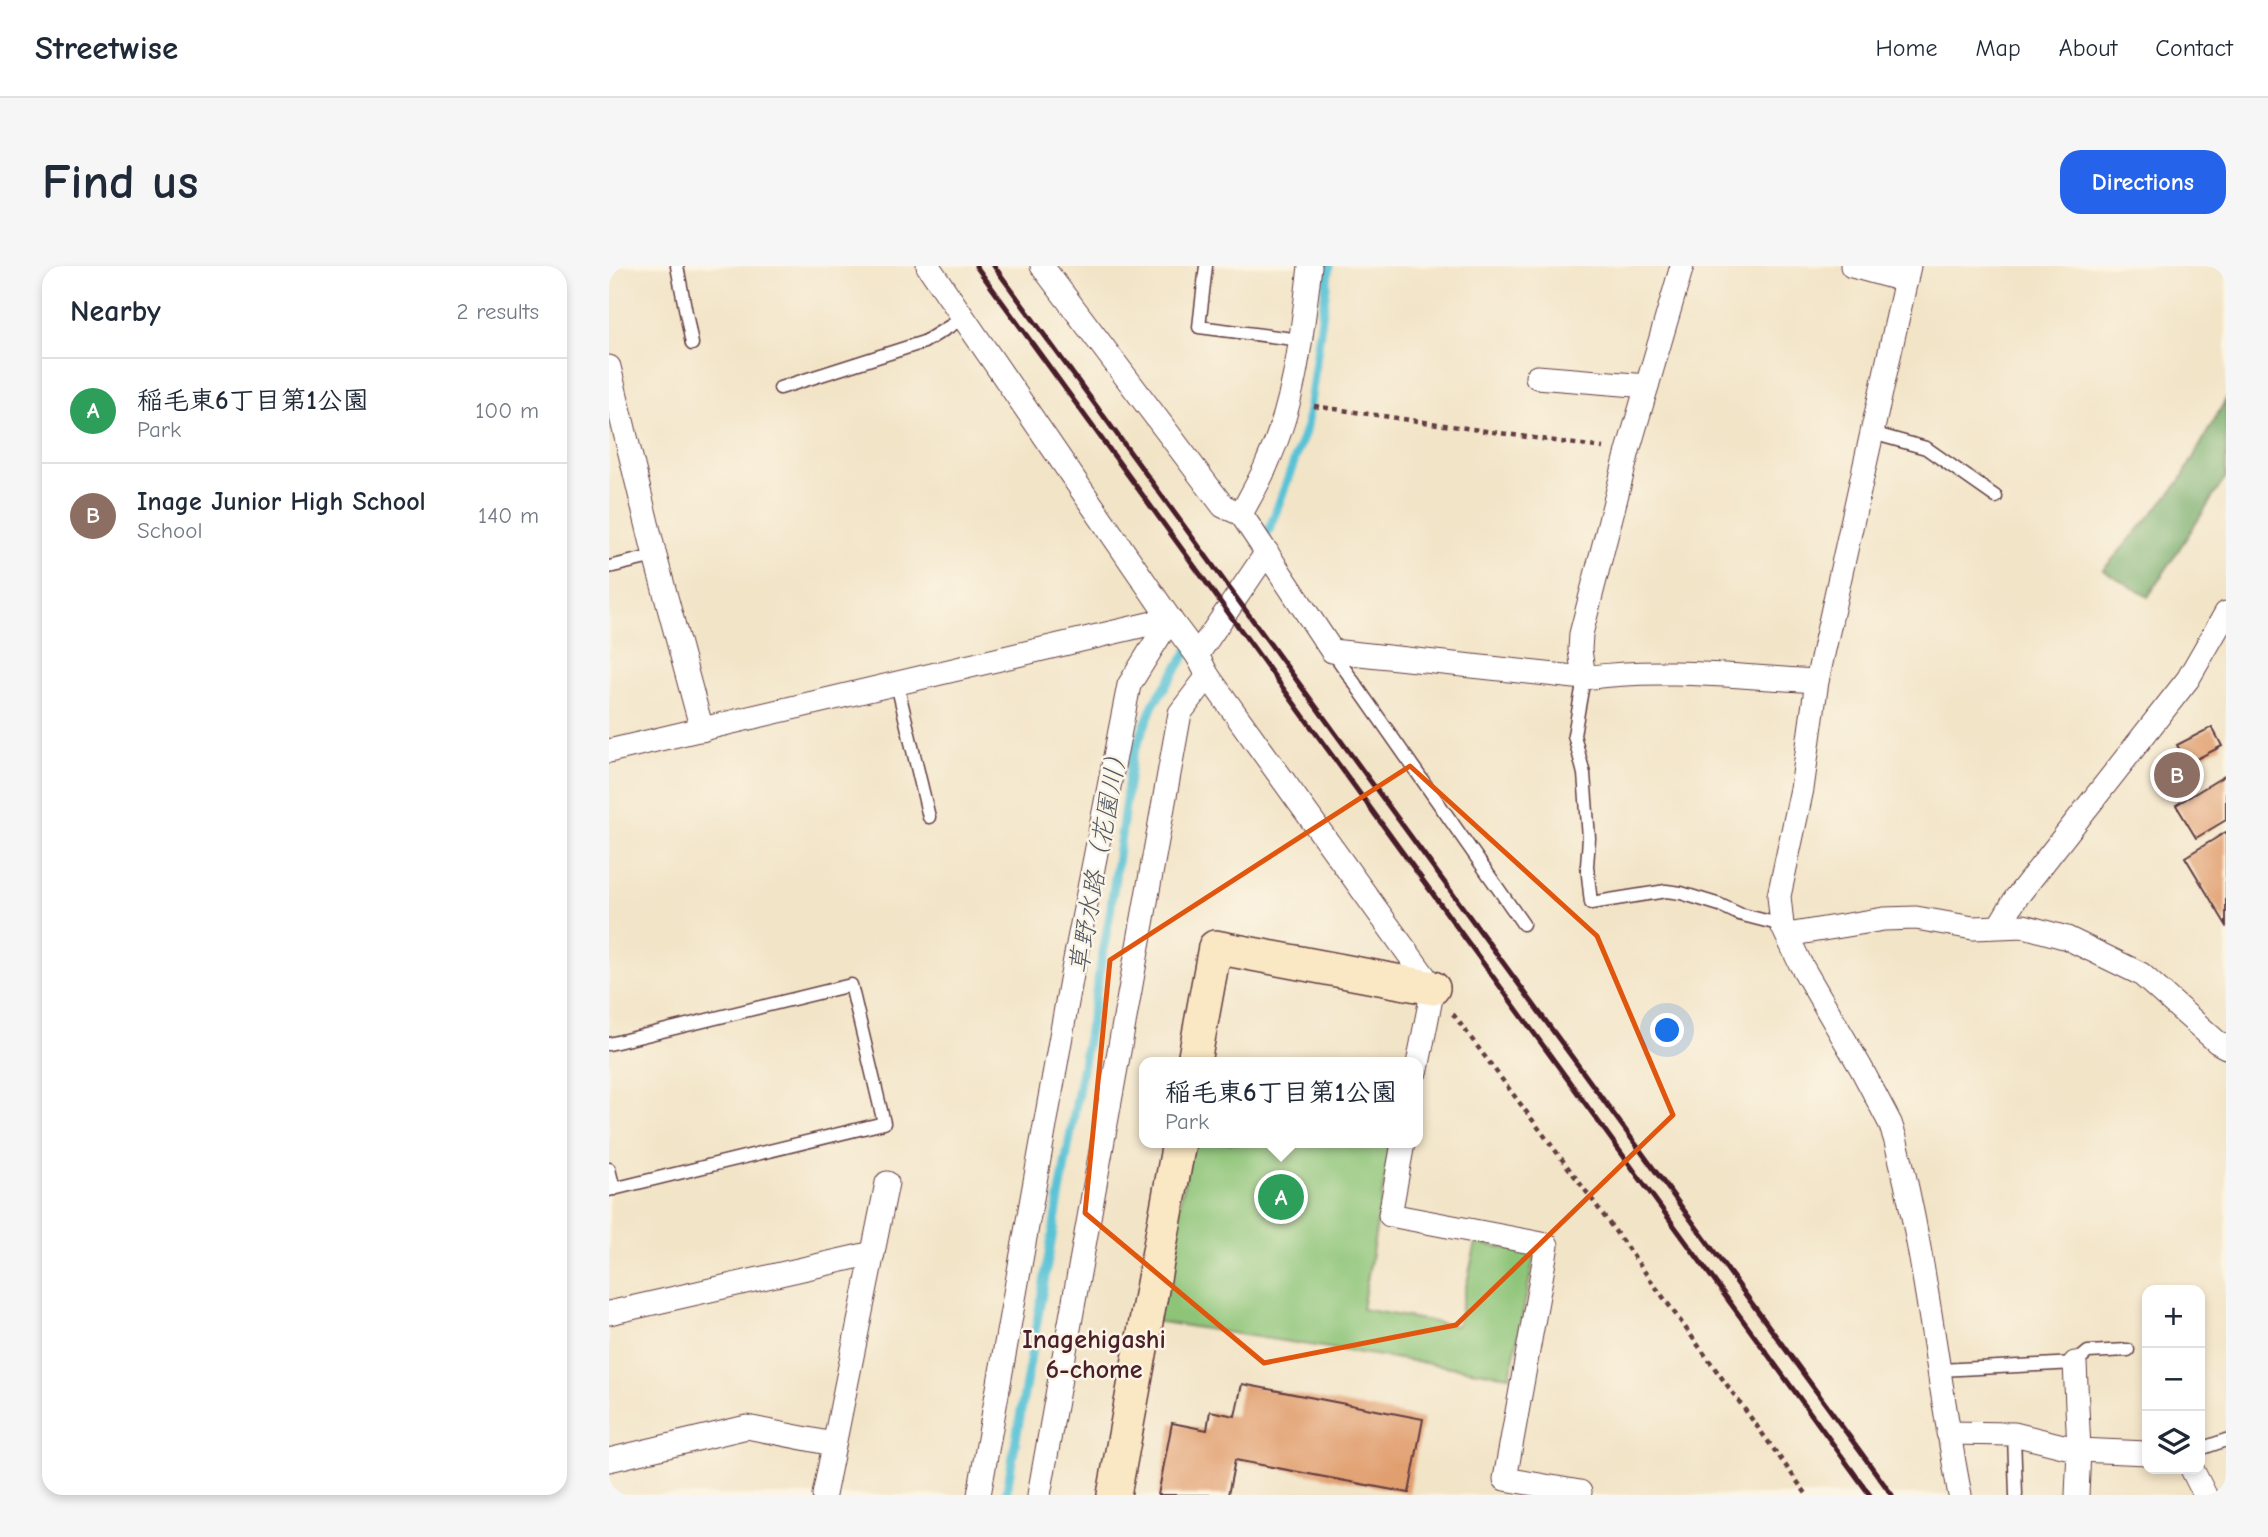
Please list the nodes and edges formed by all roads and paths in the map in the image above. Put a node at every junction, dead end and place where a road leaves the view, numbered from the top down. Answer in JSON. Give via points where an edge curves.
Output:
{"nodes":[{"id":1,"x":677,"y":266,"type":"edge"},
{"id":2,"x":928,"y":266,"type":"edge"},
{"id":3,"x":1042,"y":266,"type":"edge"},
{"id":4,"x":1206,"y":266,"type":"edge"},
{"id":5,"x":1310,"y":266,"type":"edge"},
{"id":6,"x":1682,"y":266,"type":"edge"},
{"id":7,"x":1853,"y":266,"type":"edge"},
{"id":8,"x":1907,"y":274,"type":"edge"},
{"id":9,"x":965,"y":317,"type":"junction"},
{"id":10,"x":1301,"y":340,"type":"junction"},
{"id":11,"x":692,"y":344,"type":"dead end"},
{"id":12,"x":609,"y":368,"type":"edge"},
{"id":13,"x":1537,"y":377,"type":"dead end"},
{"id":14,"x":1647,"y":386,"type":"junction"},
{"id":15,"x":780,"y":388,"type":"dead end"},
{"id":16,"x":1329,"y":409,"type":"dead end"},
{"id":17,"x":1872,"y":433,"type":"junction"},
{"id":18,"x":1628,"y":451,"type":"junction"},
{"id":19,"x":1996,"y":497,"type":"dead end"},
{"id":20,"x":1241,"y":514,"type":"junction"},
{"id":21,"x":1266,"y":552,"type":"junction"},
{"id":22,"x":656,"y":556,"type":"junction"},
{"id":23,"x":609,"y":567,"type":"edge"},
{"id":24,"x":2226,"y":612,"type":"edge"},
{"id":25,"x":1170,"y":619,"type":"junction"},
{"id":26,"x":1332,"y":651,"type":"junction"},
{"id":27,"x":1197,"y":654,"type":"junction"},
{"id":28,"x":1208,"y":676,"type":"junction"},
{"id":29,"x":1584,"y":678,"type":"junction"},
{"id":30,"x":1817,"y":681,"type":"junction"},
{"id":31,"x":897,"y":684,"type":"junction"},
{"id":32,"x":702,"y":730,"type":"junction"},
{"id":33,"x":609,"y":751,"type":"edge"},
{"id":34,"x":929,"y":817,"type":"dead end"},
{"id":35,"x":1523,"y":924,"type":"dead end"},
{"id":36,"x":1999,"y":926,"type":"junction"},
{"id":37,"x":1784,"y":930,"type":"junction"},
{"id":38,"x":1433,"y":988,"type":"junction"},
{"id":39,"x":609,"y":1044,"type":"edge"},
{"id":40,"x":2226,"y":1047,"type":"edge"},
{"id":41,"x":1195,"y":1057,"type":"edge"},
{"id":42,"x":1419,"y":1057,"type":"edge"},
{"id":43,"x":1178,"y":1148,"type":"edge"},
{"id":44,"x":1402,"y":1148,"type":"edge"},
{"id":45,"x":609,"y":1169,"type":"edge"},
{"id":46,"x":887,"y":1183,"type":"dead end"},
{"id":47,"x":611,"y":1189,"type":"edge"},
{"id":48,"x":873,"y":1253,"type":"junction"},
{"id":49,"x":609,"y":1313,"type":"edge"},
{"id":50,"x":2127,"y":1350,"type":"dead end"},
{"id":51,"x":2075,"y":1363,"type":"junction"},
{"id":52,"x":1940,"y":1370,"type":"junction"},
{"id":53,"x":1948,"y":1433,"type":"junction"},
{"id":54,"x":2014,"y":1433,"type":"junction"},
{"id":55,"x":2226,"y":1440,"type":"edge"},
{"id":56,"x":834,"y":1444,"type":"junction"},
{"id":57,"x":2205,"y":1447,"type":"edge"},
{"id":58,"x":2079,"y":1450,"type":"junction"},
{"id":59,"x":2142,"y":1453,"type":"edge"},
{"id":60,"x":609,"y":1460,"type":"edge"},
{"id":61,"x":2195,"y":1474,"type":"edge"},
{"id":62,"x":1580,"y":1492,"type":"dead end"},
{"id":63,"x":824,"y":1495,"type":"edge"},
{"id":64,"x":979,"y":1495,"type":"edge"},
{"id":65,"x":1039,"y":1495,"type":"edge"},
{"id":66,"x":1114,"y":1495,"type":"edge"},
{"id":67,"x":1807,"y":1495,"type":"edge"},
{"id":68,"x":1960,"y":1495,"type":"edge"},
{"id":69,"x":2016,"y":1495,"type":"edge"},
{"id":70,"x":2077,"y":1495,"type":"edge"},
{"id":71,"x":2206,"y":1495,"type":"edge"}],
"edges":[{"from":1,"to":11,"type":"lane"},
{"from":2,"to":9,"type":"street"},
{"from":3,"to":20,"type":"street","via":[[1223,506]]},
{"from":4,"to":10,"type":"lane","via":[[1199,327]]},
{"from":5,"to":10,"type":"street"},
{"from":6,"to":14,"type":"street"},
{"from":7,"to":8,"type":"street"},
{"from":8,"to":17,"type":"street"},
{"from":9,"to":15,"type":"lane","via":[[924,342]]},
{"from":9,"to":25,"type":"street"},
{"from":10,"to":20,"type":"street","via":[[1289,403],[1269,461]]},
{"from":12,"to":22,"type":"street"},
{"from":13,"to":14,"type":"street"},
{"from":14,"to":18,"type":"street"},
{"from":16,"to":18,"type":"path"},
{"from":17,"to":19,"type":"lane","via":[[1926,448]]},
{"from":17,"to":30,"type":"street"},
{"from":18,"to":29,"type":"street","via":[[1581,634]]},
{"from":20,"to":21,"type":"street"},
{"from":21,"to":26,"type":"street"},
{"from":21,"to":27,"type":"street"},
{"from":22,"to":23,"type":"lane"},
{"from":22,"to":32,"type":"street"},
{"from":24,"to":36,"type":"street","via":[[2188,679],[2015,898]]},
{"from":25,"to":27,"type":"street"},
{"from":25,"to":31,"type":"street"},
{"from":25,"to":64,"type":"street","via":[[1129,685]]},
{"from":26,"to":29,"type":"street"},
{"from":26,"to":35,"type":"lane"},
{"from":27,"to":28,"type":"street"},
{"from":28,"to":38,"type":"street"},
{"from":28,"to":65,"type":"street","via":[[1180,713]]},
{"from":29,"to":30,"type":"street","via":[[1622,672]]},
{"from":29,"to":37,"type":"lane","via":[[1574,735],[1584,774],[1591,903],[1666,891],[1681,893]]},
{"from":30,"to":37,"type":"street","via":[[1802,789],[1779,896]]},
{"from":31,"to":32,"type":"street"},
{"from":31,"to":34,"type":"lane"},
{"from":32,"to":33,"type":"street"},
{"from":36,"to":37,"type":"street","via":[[1973,928],[1916,918]]},
{"from":36,"to":40,"type":"street","via":[[2024,926],[2067,938],[2141,974]]},
{"from":37,"to":52,"type":"street","via":[[1890,1123]]},
{"from":38,"to":41,"type":"street","via":[[1215,947]]},
{"from":38,"to":42,"type":"street"},
{"from":38,"to":67,"type":"path"},
{"from":39,"to":47,"type":"lane","via":[[851,985],[884,1123]]},
{"from":43,"to":66,"type":"street"},
{"from":44,"to":62,"type":"street","via":[[1389,1215],[1547,1245],[1505,1479]]},
{"from":45,"to":47,"type":"lane"},
{"from":46,"to":48,"type":"street"},
{"from":48,"to":49,"type":"street"},
{"from":48,"to":56,"type":"street"},
{"from":50,"to":51,"type":"lane","via":[[2088,1352]]},
{"from":51,"to":52,"type":"lane"},
{"from":51,"to":58,"type":"street"},
{"from":52,"to":53,"type":"street"},
{"from":53,"to":54,"type":"street"},
{"from":53,"to":68,"type":"street"},
{"from":54,"to":58,"type":"street"},
{"from":54,"to":69,"type":"lane"},
{"from":55,"to":57,"type":"lane"},
{"from":56,"to":60,"type":"street","via":[[747,1427]]},
{"from":56,"to":63,"type":"street"},
{"from":58,"to":59,"type":"street"},
{"from":58,"to":70,"type":"street"},
{"from":61,"to":71,"type":"street"}]}
